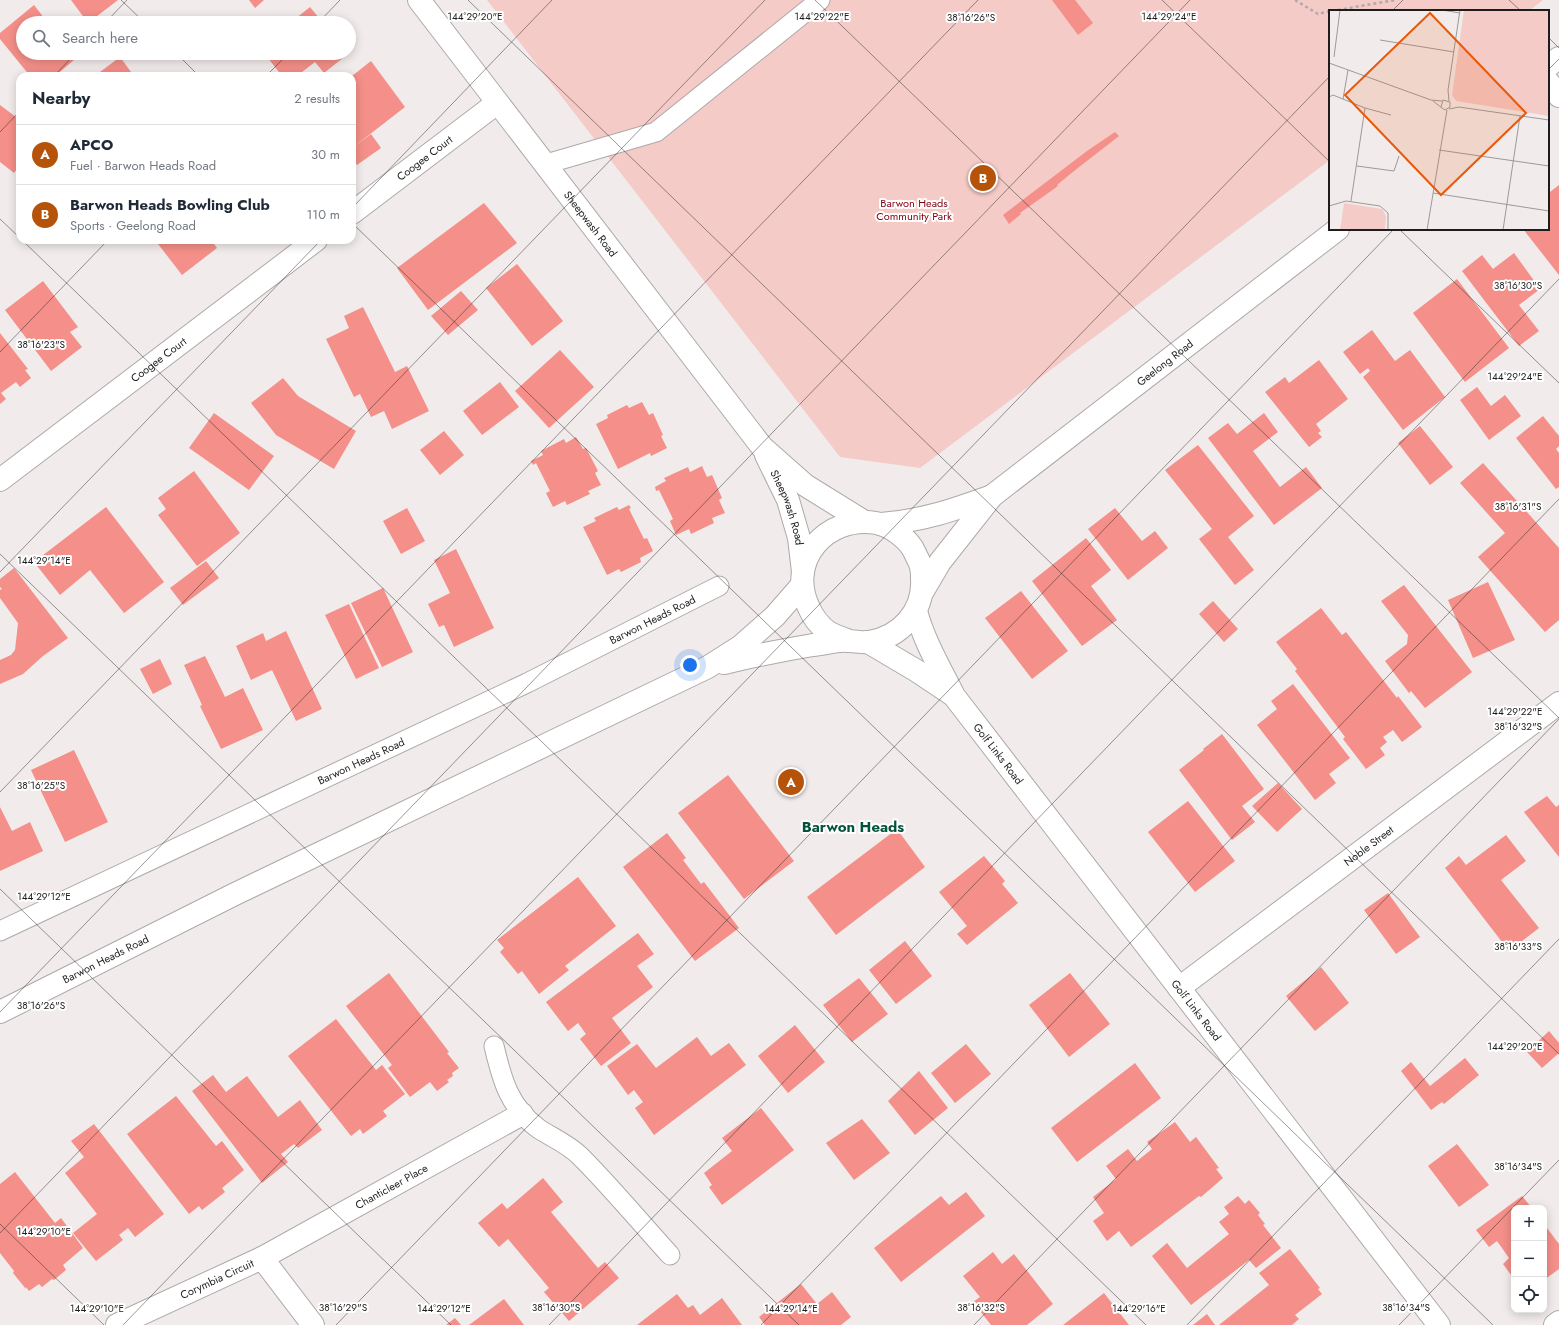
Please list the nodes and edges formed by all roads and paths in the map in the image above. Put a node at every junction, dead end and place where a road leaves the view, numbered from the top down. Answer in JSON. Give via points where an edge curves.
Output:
{"nodes":[{"id":1,"x":419,"y":0,"type":"edge"},
{"id":2,"x":820,"y":0,"type":"edge"},
{"id":3,"x":1295,"y":0,"type":"edge"},
{"id":4,"x":1395,"y":0,"type":"edge"},
{"id":5,"x":1337,"y":10,"type":"edge"},
{"id":6,"x":1329,"y":11,"type":"edge"},
{"id":7,"x":1559,"y":58,"type":"edge"},
{"id":8,"x":1549,"y":65,"type":"edge"},
{"id":9,"x":1549,"y":83,"type":"edge"},
{"id":10,"x":1559,"y":96,"type":"edge"},
{"id":11,"x":497,"y":103,"type":"junction"},
{"id":12,"x":546,"y":164,"type":"junction"},
{"id":13,"x":356,"y":210,"type":"edge"},
{"id":14,"x":1337,"y":230,"type":"edge"},
{"id":15,"x":311,"y":244,"type":"edge"},
{"id":16,"x":762,"y":447,"type":"junction"},
{"id":17,"x":0,"y":480,"type":"edge"},
{"id":18,"x":992,"y":496,"type":"junction"},
{"id":19,"x":872,"y":522,"type":"junction"},
{"id":20,"x":802,"y":578,"type":"junction"},
{"id":21,"x":719,"y":586,"type":"dead end"},
{"id":22,"x":923,"y":590,"type":"junction"},
{"id":23,"x":916,"y":611,"type":"junction"},
{"id":24,"x":858,"y":641,"type":"junction"},
{"id":25,"x":708,"y":667,"type":"junction"},
{"id":26,"x":954,"y":696,"type":"junction"},
{"id":27,"x":1559,"y":703,"type":"edge"},
{"id":28,"x":0,"y":931,"type":"edge"},
{"id":29,"x":1179,"y":988,"type":"junction"},
{"id":30,"x":0,"y":1012,"type":"edge"},
{"id":31,"x":494,"y":1046,"type":"dead end"},
{"id":32,"x":522,"y":1114,"type":"junction"},
{"id":33,"x":670,"y":1255,"type":"dead end"},
{"id":34,"x":262,"y":1258,"type":"junction"},
{"id":35,"x":1559,"y":1322,"type":"edge"},
{"id":36,"x":117,"y":1325,"type":"edge"},
{"id":37,"x":313,"y":1325,"type":"edge"},
{"id":38,"x":1439,"y":1325,"type":"edge"},
{"id":39,"x":1555,"y":1325,"type":"edge"}],
"edges":[{"from":1,"to":11,"type":"street","name":"Sheepwash Road"},
{"from":2,"to":12,"type":"lane","via":[[656,132]]},
{"from":3,"to":6,"type":"path","via":[[1318,14]]},
{"from":4,"to":5,"type":"path"},
{"from":7,"to":8,"type":"street"},
{"from":9,"to":10,"type":"street"},
{"from":11,"to":12,"type":"street","name":"Sheepwash Road"},
{"from":11,"to":13,"type":"street","name":"Coogee Court"},
{"from":12,"to":16,"type":"street","name":"Sheepwash Road"},
{"from":14,"to":18,"type":"street","name":"Geelong Road"},
{"from":15,"to":17,"type":"street","name":"Coogee Court"},
{"from":16,"to":19,"type":"street","name":"Sheepwash Road","via":[[806,485]]},
{"from":16,"to":20,"type":"street","name":"Sheepwash Road","via":[[788,500],[799,538]]},
{"from":18,"to":19,"type":"street","name":"Geelong Road","via":[[943,514],[904,522]]},
{"from":18,"to":22,"type":"street","name":"Geelong Road","via":[[940,562]]},
{"from":19,"to":20,"type":"street","via":[[842,525],[824,535],[810,552]]},
{"from":19,"to":22,"type":"street","via":[[899,533],[914,548],[922,568]]},
{"from":20,"to":24,"type":"street","via":[[804,598],[813,617],[828,632]]},
{"from":20,"to":25,"type":"street","name":"Barwon Heads Road","via":[[775,616],[741,646]]},
{"from":21,"to":28,"type":"lane","name":"Barwon Heads Road","via":[[527,683]]},
{"from":22,"to":23,"type":"street"},
{"from":23,"to":24,"type":"street","via":[[903,627],[885,638]]},
{"from":23,"to":26,"type":"street","name":"Golf Links Road"},
{"from":24,"to":25,"type":"street","name":"Barwon Heads Road","via":[[761,654]]},
{"from":24,"to":26,"type":"street","name":"Golf Links Road","via":[[918,671]]},
{"from":25,"to":30,"type":"street","name":"Barwon Heads Road","via":[[235,894]]},
{"from":26,"to":29,"type":"street","name":"Golf Links Road"},
{"from":27,"to":29,"type":"street","name":"Noble Street"},
{"from":29,"to":38,"type":"street","name":"Golf Links Road"},
{"from":31,"to":32,"type":"lane","via":[[505,1088]]},
{"from":32,"to":33,"type":"lane","via":[[573,1149]]},
{"from":32,"to":34,"type":"street","name":"Chanticleer Place"},
{"from":34,"to":36,"type":"street","name":"Corymbia Circuit"},
{"from":34,"to":37,"type":"street","name":"Corymbia Circuit"},
{"from":35,"to":39,"type":"street"}]}
